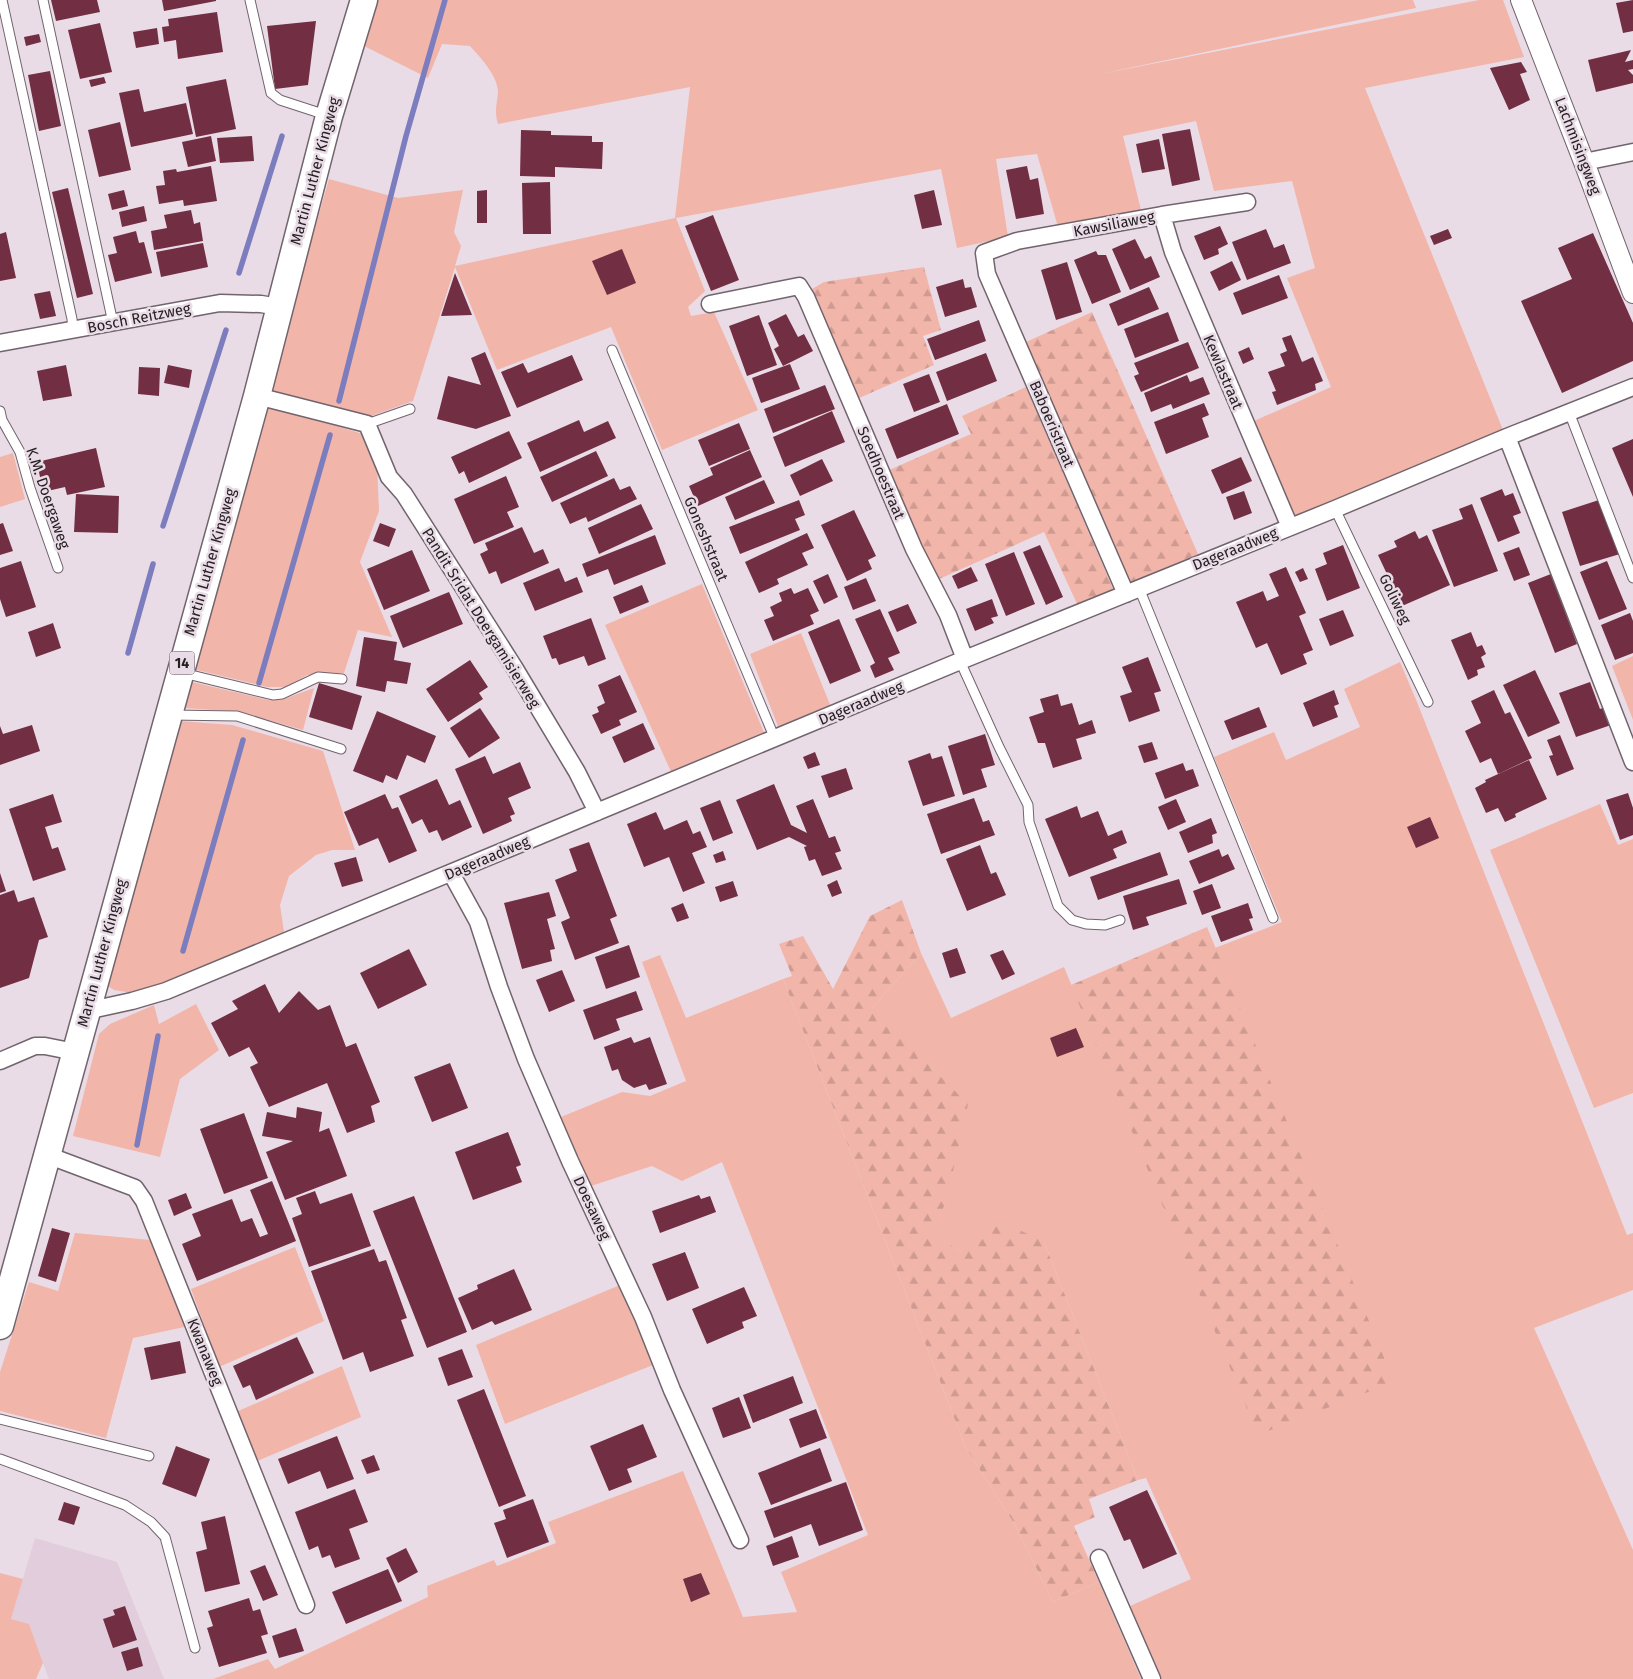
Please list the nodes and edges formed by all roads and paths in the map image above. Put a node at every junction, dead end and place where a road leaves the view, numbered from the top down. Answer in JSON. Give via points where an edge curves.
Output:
{"nodes":[{"id":1,"x":2,"y":0,"type":"edge"},
{"id":2,"x":43,"y":0,"type":"edge"},
{"id":3,"x":250,"y":0,"type":"edge"},
{"id":4,"x":364,"y":0,"type":"edge"},
{"id":5,"x":1521,"y":0,"type":"edge"},
{"id":6,"x":329,"y":116,"type":"junction"},
{"id":7,"x":1633,"y":152,"type":"edge"},
{"id":8,"x":1584,"y":162,"type":"junction"},
{"id":9,"x":1246,"y":202,"type":"dead end"},
{"id":10,"x":1162,"y":215,"type":"junction"},
{"id":11,"x":984,"y":252,"type":"joint"},
{"id":12,"x":1633,"y":293,"type":"edge"},
{"id":13,"x":710,"y":304,"type":"dead end"},
{"id":14,"x":279,"y":307,"type":"junction"},
{"id":15,"x":113,"y":323,"type":"junction"},
{"id":16,"x":73,"y":330,"type":"junction"},
{"id":17,"x":0,"y":343,"type":"edge"},
{"id":18,"x":612,"y":350,"type":"dead end"},
{"id":19,"x":1633,"y":387,"type":"edge"},
{"id":20,"x":256,"y":396,"type":"junction"},
{"id":21,"x":410,"y":409,"type":"dead end"},
{"id":22,"x":0,"y":410,"type":"edge"},
{"id":23,"x":1569,"y":412,"type":"junction"},
{"id":24,"x":367,"y":424,"type":"junction"},
{"id":25,"x":1507,"y":437,"type":"junction"},
{"id":26,"x":1335,"y":509,"type":"junction"},
{"id":27,"x":1290,"y":527,"type":"junction"},
{"id":28,"x":58,"y":568,"type":"dead end"},
{"id":29,"x":1633,"y":578,"type":"edge"},
{"id":30,"x":1133,"y":591,"type":"junction"},
{"id":31,"x":962,"y":660,"type":"junction"},
{"id":32,"x":180,"y":672,"type":"junction"},
{"id":33,"x":342,"y":679,"type":"dead end"},
{"id":34,"x":1428,"y":702,"type":"dead end"},
{"id":35,"x":168,"y":715,"type":"junction"},
{"id":36,"x":775,"y":739,"type":"junction"},
{"id":37,"x":341,"y":749,"type":"dead end"},
{"id":38,"x":1633,"y":762,"type":"edge"},
{"id":39,"x":597,"y":812,"type":"junction"},
{"id":40,"x":451,"y":873,"type":"junction"},
{"id":41,"x":1273,"y":918,"type":"dead end"},
{"id":42,"x":1120,"y":920,"type":"dead end"},
{"id":43,"x":86,"y":1011,"type":"junction"},
{"id":44,"x":75,"y":1052,"type":"junction"},
{"id":45,"x":0,"y":1061,"type":"edge"},
{"id":46,"x":47,"y":1155,"type":"junction"},
{"id":47,"x":0,"y":1326,"type":"edge"},
{"id":48,"x":0,"y":1419,"type":"edge"},
{"id":49,"x":149,"y":1456,"type":"dead end"},
{"id":50,"x":0,"y":1459,"type":"edge"},
{"id":51,"x":740,"y":1540,"type":"dead end"},
{"id":52,"x":1099,"y":1558,"type":"dead end"},
{"id":53,"x":306,"y":1605,"type":"dead end"},
{"id":54,"x":195,"y":1648,"type":"dead end"},
{"id":55,"x":1152,"y":1679,"type":"edge"}],
"edges":[{"from":1,"to":16,"type":"lane"},
{"from":2,"to":15,"type":"lane"},
{"from":3,"to":6,"type":"lane","via":[[271,93],[280,100]]},
{"from":4,"to":6,"type":"main road","name":"Martin Luther Kingweg","number":"14"},
{"from":5,"to":8,"type":"street","name":"Lachmisingweg"},
{"from":6,"to":14,"type":"main road","name":"Martin Luther Kingweg","number":"14"},
{"from":7,"to":8,"type":"street"},
{"from":8,"to":12,"type":"street","name":"Lachmisingweg"},
{"from":9,"to":10,"type":"street","name":"Kawsiliaweg"},
{"from":10,"to":11,"type":"street","name":"Kawsiliaweg","via":[[1017,241]]},
{"from":10,"to":27,"type":"street","name":"Kewlastraat","via":[[1173,252]]},
{"from":11,"to":30,"type":"street","name":"Baboeristraat","via":[[987,274]]},
{"from":13,"to":31,"type":"street","name":"Soedhoestraat","via":[[799,286],[914,550],[948,615]]},
{"from":14,"to":15,"type":"street","name":"Bosch Reitzweg","via":[[220,303]]},
{"from":14,"to":20,"type":"main road","name":"Martin Luther Kingweg","number":"14"},
{"from":15,"to":16,"type":"street","name":"Bosch Reitzweg"},
{"from":16,"to":17,"type":"street","name":"Bosch Reitzweg"},
{"from":18,"to":36,"type":"lane","name":"Goneshstraat"},
{"from":19,"to":23,"type":"street","name":"Dageraadweg"},
{"from":20,"to":24,"type":"street"},
{"from":20,"to":32,"type":"main road","name":"Martin Luther Kingweg","number":"14"},
{"from":21,"to":24,"type":"lane"},
{"from":22,"to":28,"type":"lane","name":"K.M. Doergaweg","via":[[20,452]]},
{"from":23,"to":25,"type":"street","name":"Dageraadweg"},
{"from":23,"to":29,"type":"lane"},
{"from":24,"to":39,"type":"street","name":"Pandit Sridat Doergamisierweg","via":[[389,477],[404,494],[514,667],[577,772]]},
{"from":25,"to":26,"type":"street","name":"Dageraadweg"},
{"from":25,"to":38,"type":"street"},
{"from":26,"to":27,"type":"street","name":"Dageraadweg"},
{"from":26,"to":34,"type":"lane","name":"Goliweg"},
{"from":27,"to":30,"type":"street","name":"Dageraadweg"},
{"from":30,"to":31,"type":"street","name":"Dageraadweg"},
{"from":30,"to":41,"type":"lane"},
{"from":31,"to":36,"type":"street","name":"Dageraadweg"},
{"from":31,"to":42,"type":"lane","via":[[1028,805],[1029,822],[1058,906],[1072,920],[1086,924],[1106,926]]},
{"from":32,"to":33,"type":"lane","via":[[273,695],[318,677]]},
{"from":32,"to":35,"type":"main road","name":"Martin Luther Kingweg","number":"14"},
{"from":35,"to":37,"type":"lane","via":[[238,716]]},
{"from":35,"to":43,"type":"main road","name":"Martin Luther Kingweg","number":"14"},
{"from":36,"to":39,"type":"street","name":"Dageraadweg"},
{"from":39,"to":40,"type":"street","name":"Dageraadweg"},
{"from":40,"to":43,"type":"street","name":"Dageraadweg","via":[[166,991]]},
{"from":40,"to":51,"type":"street","name":"Doesaweg","via":[[478,922],[526,1059],[570,1161],[643,1317],[672,1390]]},
{"from":43,"to":44,"type":"main road","name":"Martin Luther Kingweg","number":"14"},
{"from":44,"to":45,"type":"street","via":[[35,1046]]},
{"from":44,"to":46,"type":"main road","name":"Martin Luther Kingweg","number":"14"},
{"from":46,"to":47,"type":"main road","name":"Martin Luther Kingweg","number":"14"},
{"from":46,"to":53,"type":"street","name":"Kwanaweg","via":[[136,1188],[144,1201]]},
{"from":48,"to":49,"type":"lane"},
{"from":50,"to":54,"type":"lane","via":[[125,1506],[151,1522],[165,1537]]},
{"from":52,"to":55,"type":"street"}]}
